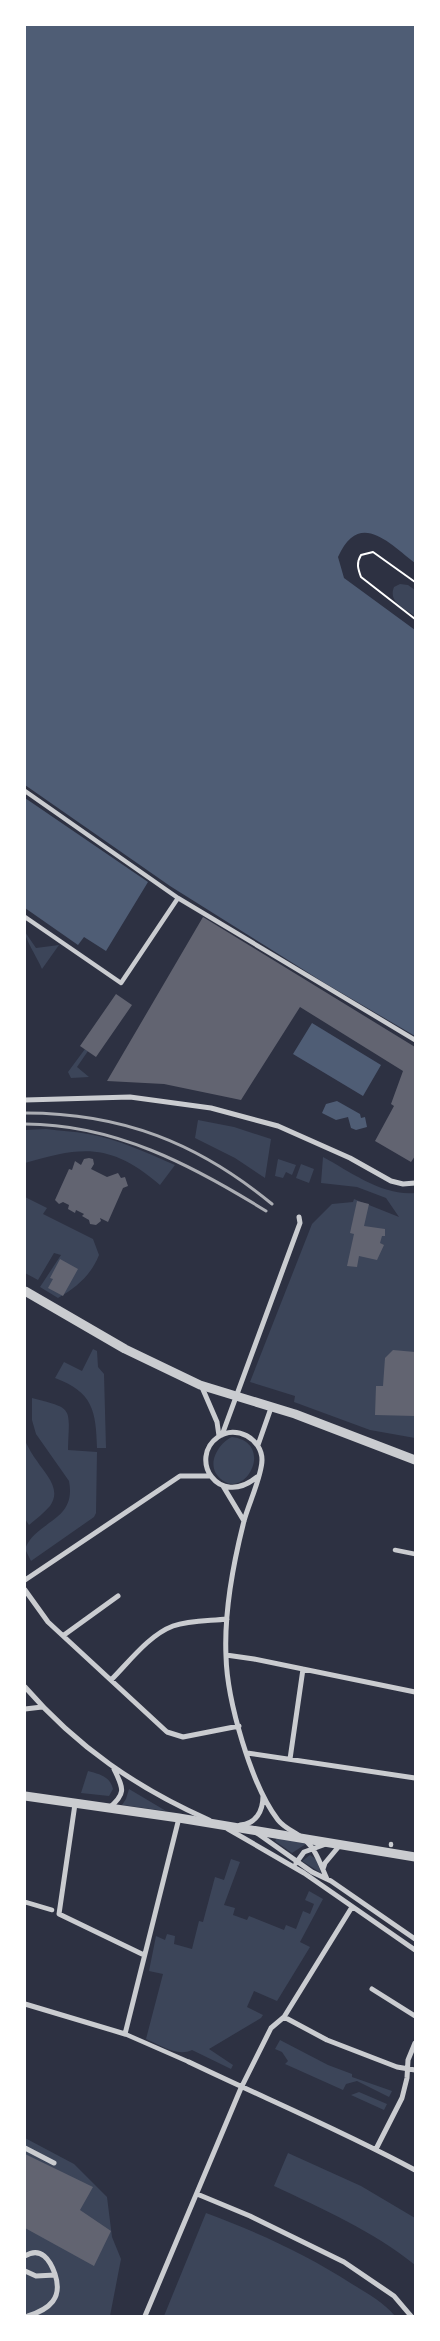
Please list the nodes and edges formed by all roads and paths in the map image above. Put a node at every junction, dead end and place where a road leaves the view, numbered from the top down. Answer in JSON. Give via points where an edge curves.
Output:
{"nodes":[{"id":1,"x":415,"y":582,"type":"edge"},
{"id":2,"x":415,"y":620,"type":"edge"},
{"id":3,"x":25,"y":791,"type":"edge"},
{"id":4,"x":178,"y":898,"type":"junction"},
{"id":5,"x":25,"y":917,"type":"edge"},
{"id":6,"x":415,"y":1040,"type":"edge"},
{"id":7,"x":25,"y":1100,"type":"edge"},
{"id":8,"x":415,"y":1183,"type":"edge"},
{"id":9,"x":299,"y":1217,"type":"dead end"},
{"id":10,"x":25,"y":1291,"type":"edge"},
{"id":11,"x":200,"y":1384,"type":"junction"},
{"id":12,"x":235,"y":1396,"type":"junction"},
{"id":13,"x":271,"y":1408,"type":"junction"},
{"id":14,"x":220,"y":1436,"type":"junction"},
{"id":15,"x":258,"y":1445,"type":"junction"},
{"id":16,"x":415,"y":1460,"type":"edge"},
{"id":17,"x":210,"y":1476,"type":"junction"},
{"id":18,"x":257,"y":1477,"type":"junction"},
{"id":19,"x":223,"y":1486,"type":"junction"},
{"id":20,"x":244,"y":1521,"type":"junction"},
{"id":21,"x":395,"y":1550,"type":"dead end"},
{"id":22,"x":415,"y":1554,"type":"edge"},
{"id":23,"x":25,"y":1580,"type":"edge"},
{"id":24,"x":25,"y":1590,"type":"edge"},
{"id":25,"x":118,"y":1596,"type":"dead end"},
{"id":26,"x":228,"y":1619,"type":"junction"},
{"id":27,"x":64,"y":1635,"type":"junction"},
{"id":28,"x":226,"y":1655,"type":"junction"},
{"id":29,"x":303,"y":1668,"type":"junction"},
{"id":30,"x":111,"y":1680,"type":"junction"},
{"id":31,"x":25,"y":1687,"type":"edge"},
{"id":32,"x":415,"y":1692,"type":"edge"},
{"id":33,"x":42,"y":1707,"type":"junction"},
{"id":34,"x":25,"y":1709,"type":"edge"},
{"id":35,"x":239,"y":1726,"type":"junction"},
{"id":36,"x":247,"y":1753,"type":"junction"},
{"id":37,"x":290,"y":1759,"type":"junction"},
{"id":38,"x":114,"y":1768,"type":"junction"},
{"id":39,"x":415,"y":1778,"type":"edge"},
{"id":40,"x":25,"y":1796,"type":"edge"},
{"id":41,"x":262,"y":1796,"type":"junction"},
{"id":42,"x":75,"y":1804,"type":"junction"},
{"id":43,"x":108,"y":1809,"type":"junction"},
{"id":44,"x":179,"y":1818,"type":"junction"},
{"id":45,"x":223,"y":1826,"type":"junction"},
{"id":46,"x":254,"y":1831,"type":"junction"},
{"id":47,"x":304,"y":1840,"type":"junction"},
{"id":48,"x":328,"y":1843,"type":"junction"},
{"id":49,"x":340,"y":1845,"type":"junction"},
{"id":50,"x":312,"y":1849,"type":"junction"},
{"id":51,"x":415,"y":1857,"type":"edge"},
{"id":52,"x":296,"y":1861,"type":"junction"},
{"id":53,"x":297,"y":1868,"type":"junction"},
{"id":54,"x":323,"y":1870,"type":"junction"},
{"id":55,"x":327,"y":1879,"type":"junction"},
{"id":56,"x":25,"y":1902,"type":"edge"},
{"id":57,"x":352,"y":1907,"type":"junction"},
{"id":58,"x":52,"y":1910,"type":"dead end"},
{"id":59,"x":415,"y":1939,"type":"edge"},
{"id":60,"x":415,"y":1950,"type":"edge"},
{"id":61,"x":144,"y":1955,"type":"junction"},
{"id":62,"x":372,"y":1989,"type":"dead end"},
{"id":63,"x":25,"y":2004,"type":"edge"},
{"id":64,"x":415,"y":2016,"type":"edge"},
{"id":65,"x":284,"y":2017,"type":"junction"},
{"id":66,"x":125,"y":2034,"type":"junction"},
{"id":67,"x":415,"y":2043,"type":"edge"},
{"id":68,"x":189,"y":2062,"type":"joint"},
{"id":69,"x":408,"y":2069,"type":"junction"},
{"id":70,"x":415,"y":2070,"type":"edge"},
{"id":71,"x":241,"y":2088,"type":"junction"},
{"id":72,"x":25,"y":2148,"type":"edge"},
{"id":73,"x":376,"y":2149,"type":"junction"},
{"id":74,"x":54,"y":2162,"type":"dead end"},
{"id":75,"x":415,"y":2170,"type":"edge"},
{"id":76,"x":197,"y":2194,"type":"junction"},
{"id":77,"x":25,"y":2256,"type":"edge"},
{"id":78,"x":25,"y":2271,"type":"edge"},
{"id":79,"x":55,"y":2275,"type":"junction"},
{"id":80,"x":28,"y":2316,"type":"edge"},
{"id":81,"x":145,"y":2316,"type":"edge"},
{"id":82,"x":411,"y":2316,"type":"edge"}],
"edges":[{"from":1,"to":2,"type":"path","via":[[373,552],[361,555],[359,559],[361,577]]},
{"from":3,"to":4,"type":"street"},
{"from":4,"to":5,"type":"street","via":[[121,983]]},
{"from":4,"to":6,"type":"street"},
{"from":7,"to":8,"type":"street","via":[[130,1097],[211,1108],[286,1129],[391,1181]]},
{"from":9,"to":12,"type":"street","via":[[300,1223]]},
{"from":10,"to":11,"type":"street","via":[[125,1349]]},
{"from":11,"to":12,"type":"street"},
{"from":11,"to":14,"type":"street","via":[[218,1422]]},
{"from":12,"to":13,"type":"street"},
{"from":12,"to":14,"type":"street"},
{"from":13,"to":15,"type":"street"},
{"from":13,"to":16,"type":"street","via":[[295,1414]]},
{"from":14,"to":15,"type":"street","via":[[235,1432],[244,1434]]},
{"from":14,"to":17,"type":"street","via":[[208,1450],[206,1466]]},
{"from":15,"to":18,"type":"street","via":[[262,1462]]},
{"from":17,"to":19,"type":"street"},
{"from":17,"to":23,"type":"street","via":[[180,1476]]},
{"from":18,"to":19,"type":"street","via":[[241,1487]]},
{"from":18,"to":20,"type":"street"},
{"from":19,"to":20,"type":"street"},
{"from":20,"to":26,"type":"street"},
{"from":21,"to":22,"type":"street"},
{"from":24,"to":27,"type":"street","via":[[48,1622]]},
{"from":25,"to":27,"type":"street"},
{"from":26,"to":28,"type":"street"},
{"from":26,"to":30,"type":"street","via":[[190,1622],[161,1632]]},
{"from":27,"to":30,"type":"street"},
{"from":28,"to":29,"type":"street"},
{"from":28,"to":35,"type":"street","via":[[230,1693]]},
{"from":29,"to":32,"type":"street"},
{"from":29,"to":37,"type":"street"},
{"from":30,"to":35,"type":"street","via":[[174,1736],[183,1738]]},
{"from":31,"to":33,"type":"street"},
{"from":33,"to":34,"type":"street"},
{"from":33,"to":38,"type":"street","via":[[72,1736]]},
{"from":35,"to":36,"type":"street"},
{"from":36,"to":37,"type":"street"},
{"from":36,"to":41,"type":"street"},
{"from":37,"to":39,"type":"street"},
{"from":38,"to":43,"type":"street","via":[[123,1790],[117,1802]]},
{"from":38,"to":45,"type":"street","via":[[180,1808]]},
{"from":40,"to":42,"type":"street"},
{"from":41,"to":45,"type":"street","via":[[261,1811],[250,1824]]},
{"from":41,"to":47,"type":"street","via":[[278,1820]]},
{"from":42,"to":43,"type":"street"},
{"from":42,"to":61,"type":"street","via":[[59,1914]]},
{"from":43,"to":44,"type":"street"},
{"from":44,"to":45,"type":"street"},
{"from":44,"to":61,"type":"street"},
{"from":45,"to":46,"type":"street"},
{"from":45,"to":53,"type":"street"},
{"from":46,"to":47,"type":"street"},
{"from":46,"to":52,"type":"street"},
{"from":47,"to":48,"type":"street"},
{"from":47,"to":50,"type":"street"},
{"from":48,"to":49,"type":"street"},
{"from":48,"to":50,"type":"street"},
{"from":49,"to":51,"type":"street"},
{"from":49,"to":54,"type":"street"},
{"from":50,"to":52,"type":"street"},
{"from":50,"to":54,"type":"street"},
{"from":52,"to":53,"type":"street"},
{"from":52,"to":55,"type":"street"},
{"from":53,"to":57,"type":"street"},
{"from":54,"to":55,"type":"street"},
{"from":55,"to":59,"type":"street"},
{"from":56,"to":58,"type":"street"},
{"from":57,"to":60,"type":"street"},
{"from":57,"to":65,"type":"street"},
{"from":61,"to":66,"type":"street"},
{"from":62,"to":64,"type":"street"},
{"from":63,"to":66,"type":"street"},
{"from":65,"to":69,"type":"street","via":[[327,2040]]},
{"from":65,"to":71,"type":"street","via":[[271,2028]]},
{"from":66,"to":68,"type":"street"},
{"from":67,"to":69,"type":"street"},
{"from":68,"to":71,"type":"street"},
{"from":69,"to":70,"type":"street"},
{"from":69,"to":73,"type":"street","via":[[402,2098]]},
{"from":71,"to":73,"type":"street"},
{"from":71,"to":76,"type":"street"},
{"from":72,"to":74,"type":"street"},
{"from":73,"to":75,"type":"street"},
{"from":76,"to":81,"type":"street"},
{"from":76,"to":82,"type":"street","via":[[344,2262],[394,2296]]},
{"from":77,"to":79,"type":"street","via":[[39,2252],[50,2262]]},
{"from":78,"to":79,"type":"street","via":[[36,2276]]},
{"from":79,"to":80,"type":"street","via":[[58,2281],[56,2298],[42,2311]]}]}
